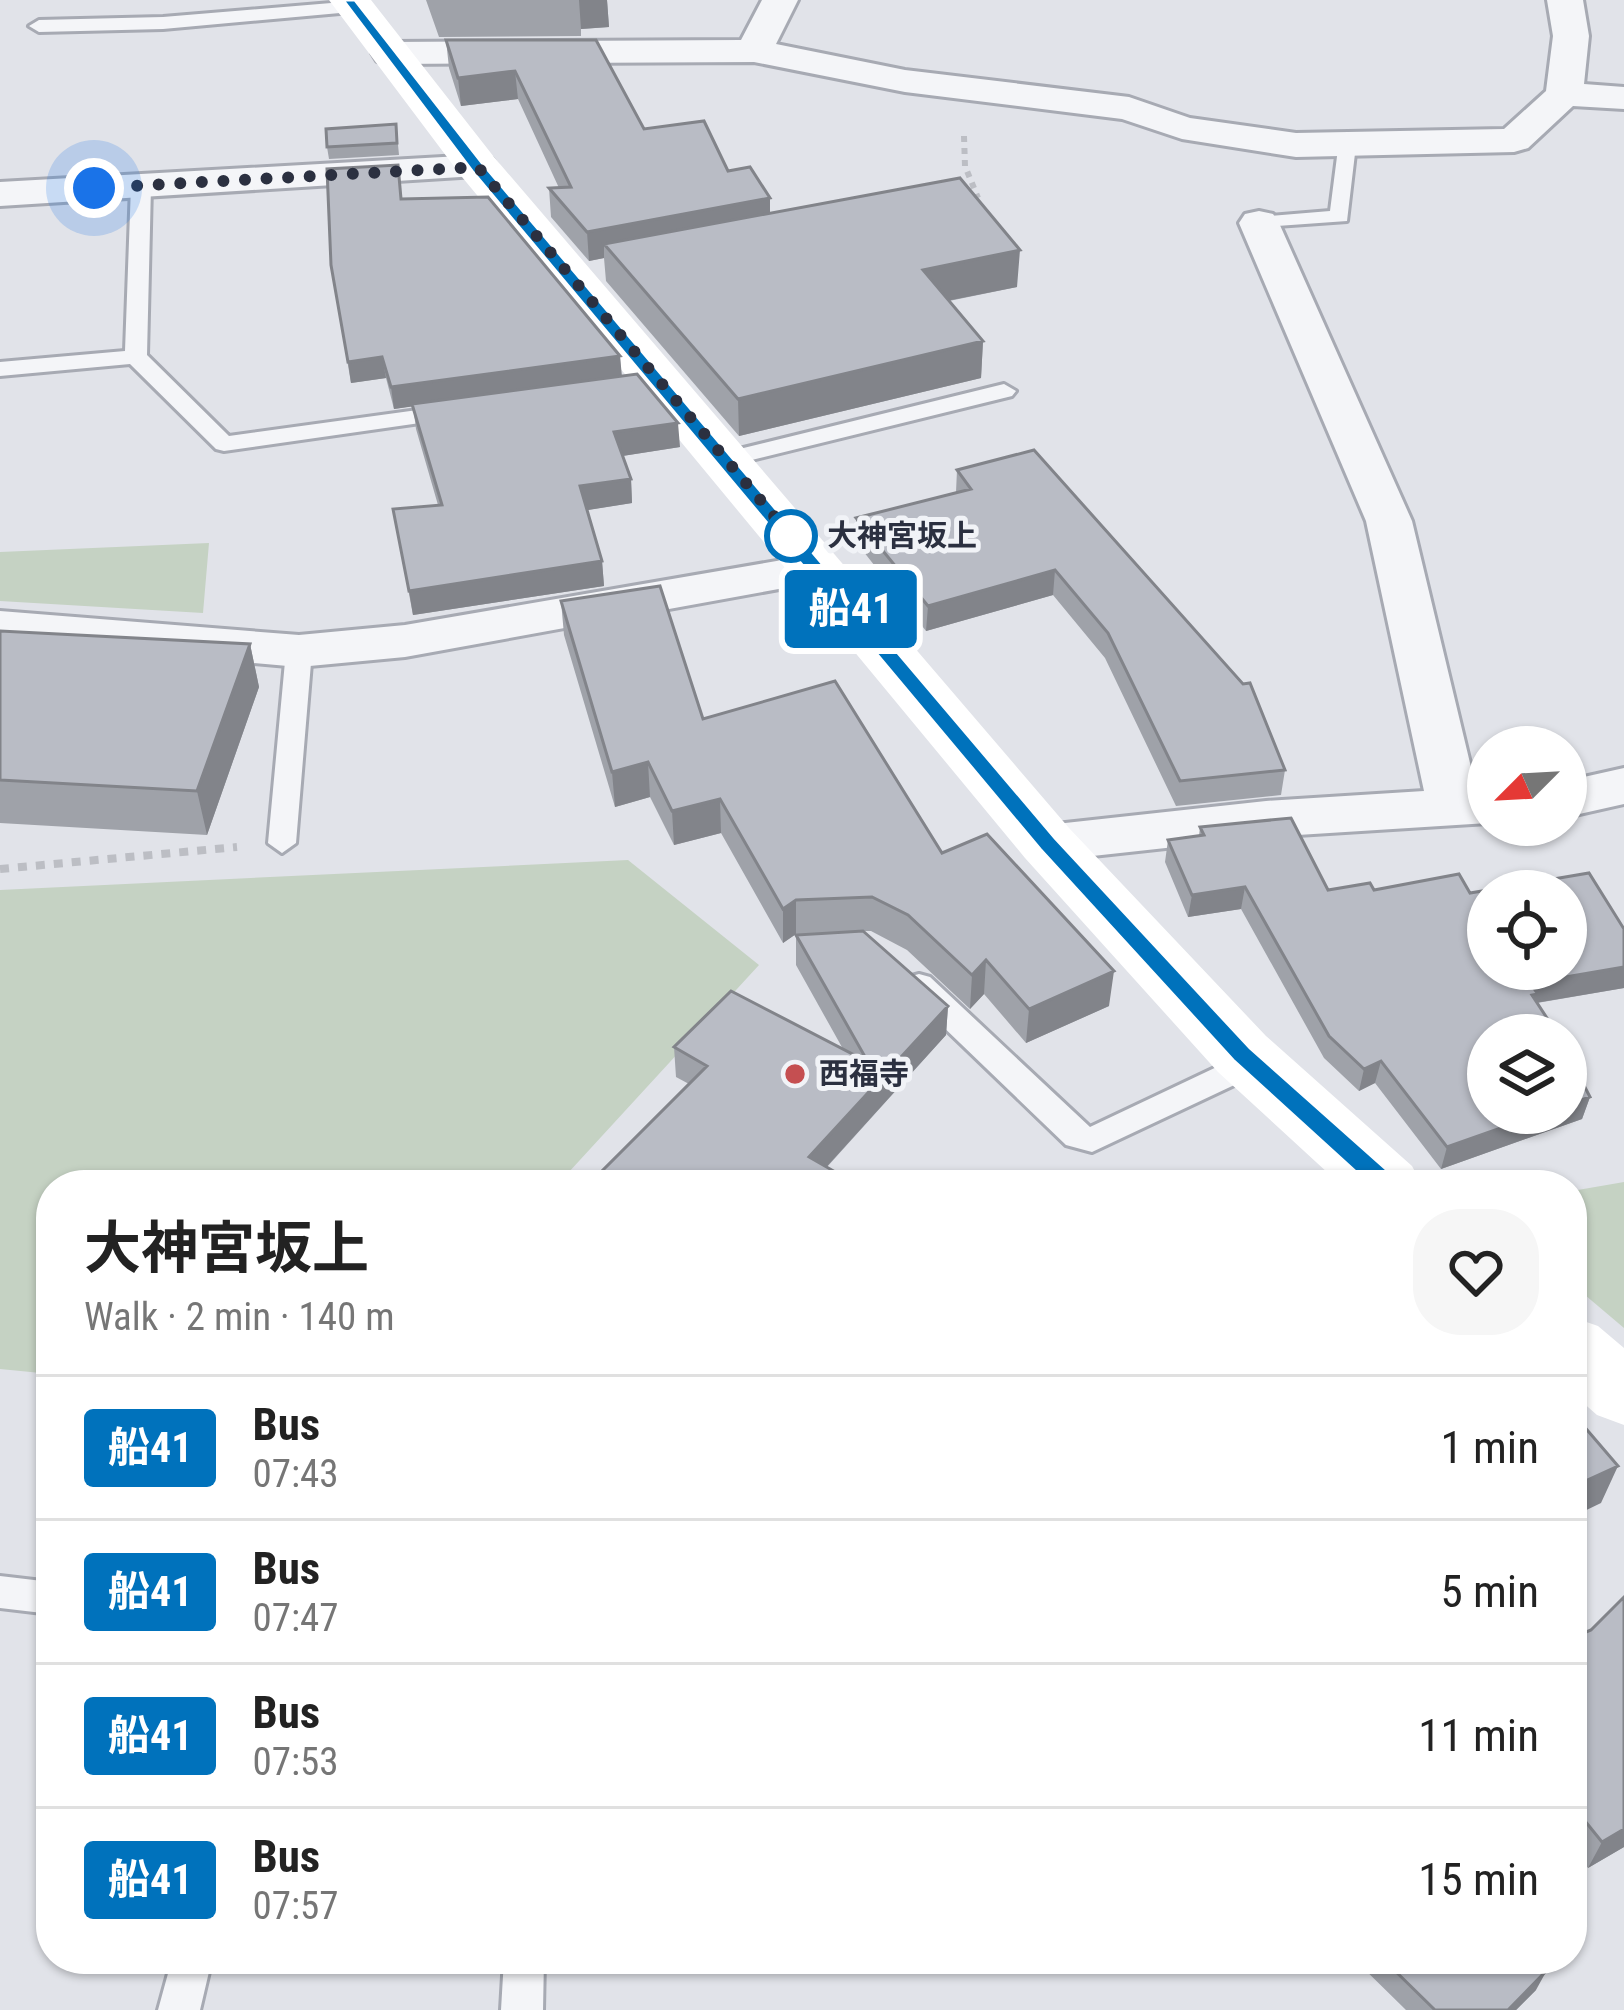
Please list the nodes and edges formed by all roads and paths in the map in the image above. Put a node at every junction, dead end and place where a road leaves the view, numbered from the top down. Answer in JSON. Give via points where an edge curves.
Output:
{"nodes":[{"id":1,"x":780,"y":0,"type":"edge"},
{"id":2,"x":1565,"y":0,"type":"edge"},
{"id":3,"x":353,"y":3,"type":"edge"},
{"id":4,"x":40,"y":26,"type":"dead end"},
{"id":5,"x":754,"y":51,"type":"junction"},
{"id":6,"x":390,"y":53,"type":"junction"},
{"id":7,"x":962,"y":88,"type":"junction"},
{"id":8,"x":1564,"y":94,"type":"junction"},
{"id":9,"x":1624,"y":98,"type":"edge"},
{"id":10,"x":1346,"y":145,"type":"junction"},
{"id":11,"x":478,"y":167,"type":"junction"},
{"id":12,"x":141,"y":186,"type":"junction"},
{"id":13,"x":0,"y":194,"type":"edge"},
{"id":14,"x":978,"y":198,"type":"edge"},
{"id":15,"x":1258,"y":223,"type":"joint"},
{"id":16,"x":136,"y":357,"type":"junction"},
{"id":17,"x":0,"y":369,"type":"edge"},
{"id":18,"x":1004,"y":391,"type":"dead end"},
{"id":19,"x":478,"y":409,"type":"edge"},
{"id":20,"x":727,"y":459,"type":"junction"},
{"id":21,"x":817,"y":569,"type":"junction"},
{"id":22,"x":0,"y":626,"type":"edge"},
{"id":23,"x":298,"y":651,"type":"junction"},
{"id":24,"x":1624,"y":786,"type":"edge"},
{"id":25,"x":1467,"y":792,"type":"edge"},
{"id":26,"x":1587,"y":794,"type":"edge"},
{"id":27,"x":1467,"y":806,"type":"edge"},
{"id":28,"x":282,"y":843,"type":"joint"},
{"id":29,"x":1048,"y":843,"type":"junction"},
{"id":30,"x":0,"y":869,"type":"edge"},
{"id":31,"x":894,"y":961,"type":"edge"},
{"id":32,"x":1252,"y":1063,"type":"junction"},
{"id":33,"x":1370,"y":1170,"type":"edge"},
{"id":34,"x":1587,"y":1361,"type":"edge"},
{"id":35,"x":1624,"y":1393,"type":"edge"},
{"id":36,"x":0,"y":1592,"type":"edge"},
{"id":37,"x":36,"y":1596,"type":"edge"},
{"id":38,"x":188,"y":1974,"type":"edge"},
{"id":39,"x":523,"y":1974,"type":"edge"},
{"id":40,"x":179,"y":2010,"type":"edge"},
{"id":41,"x":522,"y":2010,"type":"edge"}],
"edges":[{"from":1,"to":5,"type":"street"},
{"from":2,"to":8,"type":"street","via":[[1571,36]]},
{"from":3,"to":4,"type":"lane","via":[[164,23]]},
{"from":3,"to":6,"type":"street"},
{"from":5,"to":6,"type":"street"},
{"from":5,"to":7,"type":"street"},
{"from":6,"to":11,"type":"street"},
{"from":7,"to":10,"type":"street","via":[[1129,107],[1222,135]]},
{"from":7,"to":14,"type":"path","via":[[965,166]]},
{"from":8,"to":9,"type":"street"},
{"from":8,"to":10,"type":"street","via":[[1514,140]]},
{"from":10,"to":15,"type":"lane","via":[[1340,217]]},
{"from":11,"to":12,"type":"street"},
{"from":11,"to":20,"type":"street","via":[[582,274],[651,384]]},
{"from":12,"to":13,"type":"street"},
{"from":12,"to":16,"type":"lane"},
{"from":15,"to":25,"type":"street","via":[[1389,521]]},
{"from":16,"to":17,"type":"lane"},
{"from":16,"to":19,"type":"lane","via":[[224,445]]},
{"from":18,"to":20,"type":"lane"},
{"from":20,"to":21,"type":"street"},
{"from":21,"to":23,"type":"street","via":[[426,638]]},
{"from":21,"to":29,"type":"street"},
{"from":22,"to":23,"type":"street"},
{"from":23,"to":28,"type":"lane"},
{"from":24,"to":26,"type":"street"},
{"from":27,"to":29,"type":"street"},
{"from":28,"to":30,"type":"path"},
{"from":29,"to":32,"type":"street"},
{"from":31,"to":32,"type":"lane","via":[[1077,1136],[1092,1141]]},
{"from":32,"to":33,"type":"street"},
{"from":34,"to":35,"type":"street"},
{"from":36,"to":37,"type":"lane"},
{"from":38,"to":40,"type":"lane"},
{"from":39,"to":41,"type":"lane"}]}
